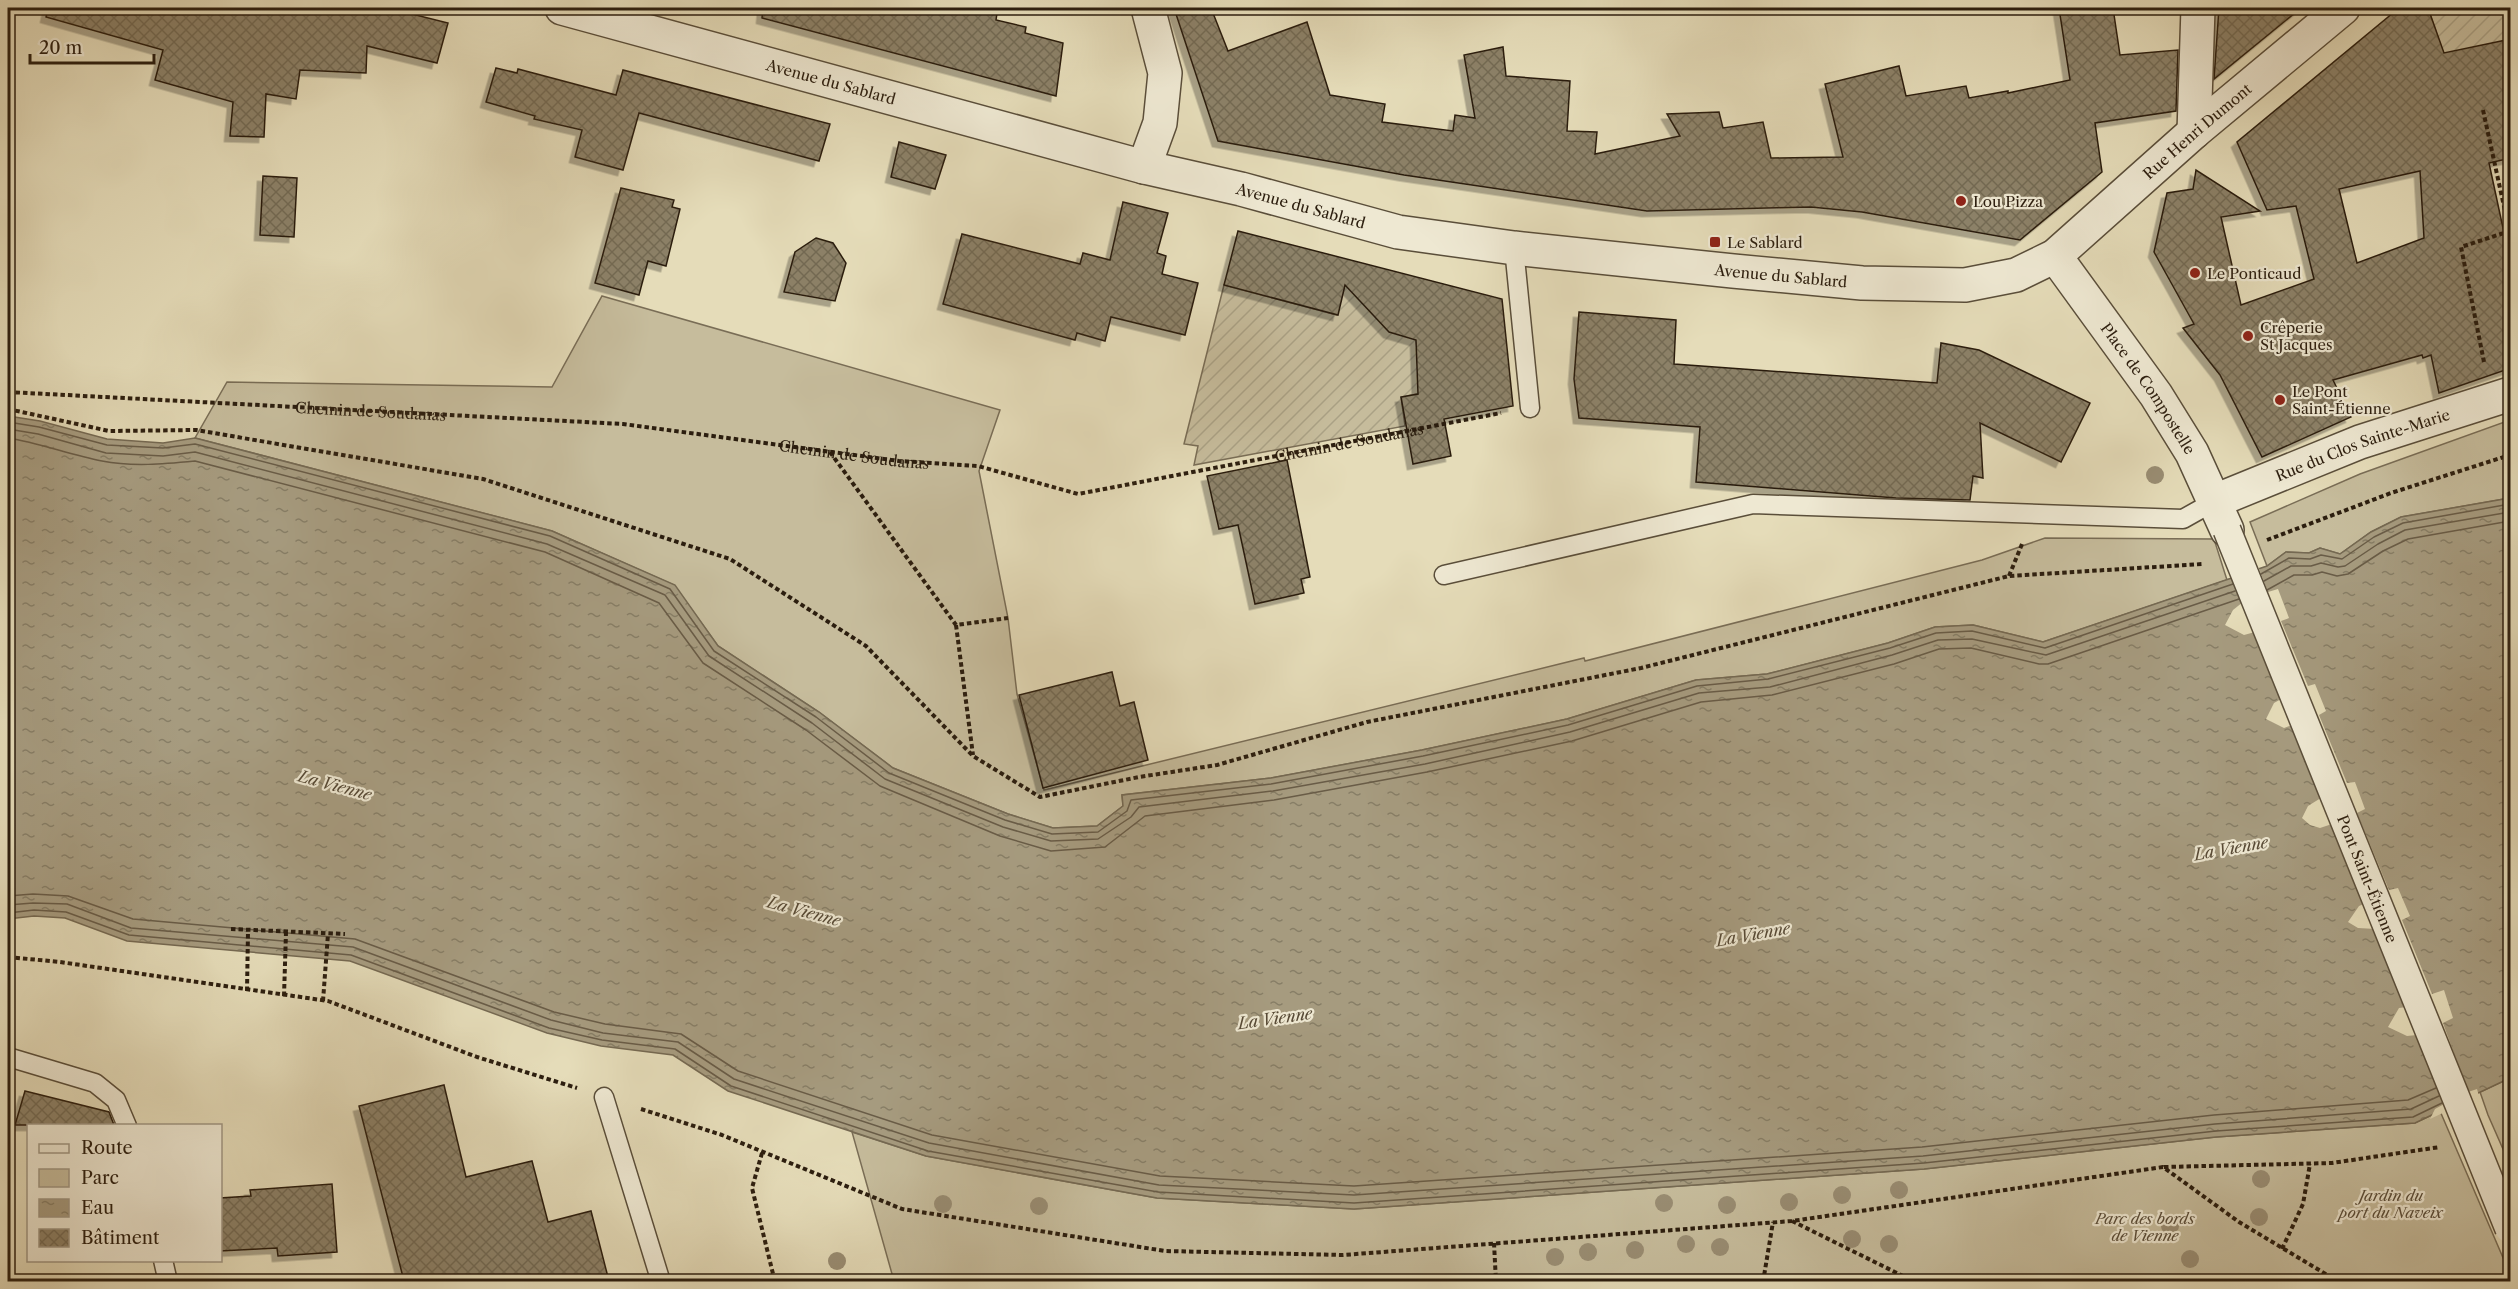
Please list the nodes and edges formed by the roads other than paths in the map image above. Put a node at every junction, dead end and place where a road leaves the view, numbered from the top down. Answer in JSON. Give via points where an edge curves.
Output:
{"nodes":[{"id":1,"x":562,"y":8,"type":"edge"},
{"id":2,"x":1148,"y":8,"type":"edge"},
{"id":3,"x":2198,"y":8,"type":"edge"},
{"id":4,"x":2343,"y":8,"type":"edge"},
{"id":5,"x":2194,"y":132,"type":"junction"},
{"id":6,"x":1144,"y":167,"type":"junction"},
{"id":7,"x":1514,"y":248,"type":"junction"},
{"id":8,"x":2055,"y":256,"type":"junction"},
{"id":9,"x":2501,"y":397,"type":"edge"},
{"id":10,"x":1530,"y":408,"type":"road end"},
{"id":11,"x":2221,"y":516,"type":"junction"},
{"id":12,"x":1444,"y":575,"type":"dead end"},
{"id":13,"x":8,"y":1057,"type":"edge"},
{"id":14,"x":604,"y":1096,"type":"road end"},
{"id":15,"x":127,"y":1124,"type":"edge"},
{"id":16,"x":2508,"y":1229,"type":"dead end"},
{"id":17,"x":163,"y":1262,"type":"edge"},
{"id":18,"x":168,"y":1281,"type":"edge"},
{"id":19,"x":661,"y":1281,"type":"edge"}],
"edges":[{"from":1,"to":6,"type":"street","name":"Avenue du Sablard"},
{"from":2,"to":6,"type":"street","via":[[1165,72],[1160,123]]},
{"from":3,"to":5,"type":"street"},
{"from":4,"to":5,"type":"street","name":"Rue Henri Dumont"},
{"from":5,"to":8,"type":"street","name":"Rue Henri Dumont"},
{"from":6,"to":7,"type":"street","name":"Avenue du Sablard","via":[[1398,232]]},
{"from":7,"to":8,"type":"street","name":"Avenue du Sablard","via":[[1851,282],[1965,285],[2016,275]]},
{"from":7,"to":10,"type":"lane"},
{"from":8,"to":11,"type":"street","name":"Place de Compostelle","via":[[2162,405],[2192,453]]},
{"from":9,"to":11,"type":"street","name":"Rue du Clos Sainte-Marie","via":[[2360,442]]},
{"from":11,"to":12,"type":"lane","via":[[2183,519],[1753,504]]},
{"from":11,"to":16,"type":"street","name":"Pont Saint-Étienne","bridge":true},
{"from":13,"to":15,"type":"lane","via":[[94,1083],[116,1100]]},
{"from":14,"to":19,"type":"lane"},
{"from":17,"to":18,"type":"lane"}]}
